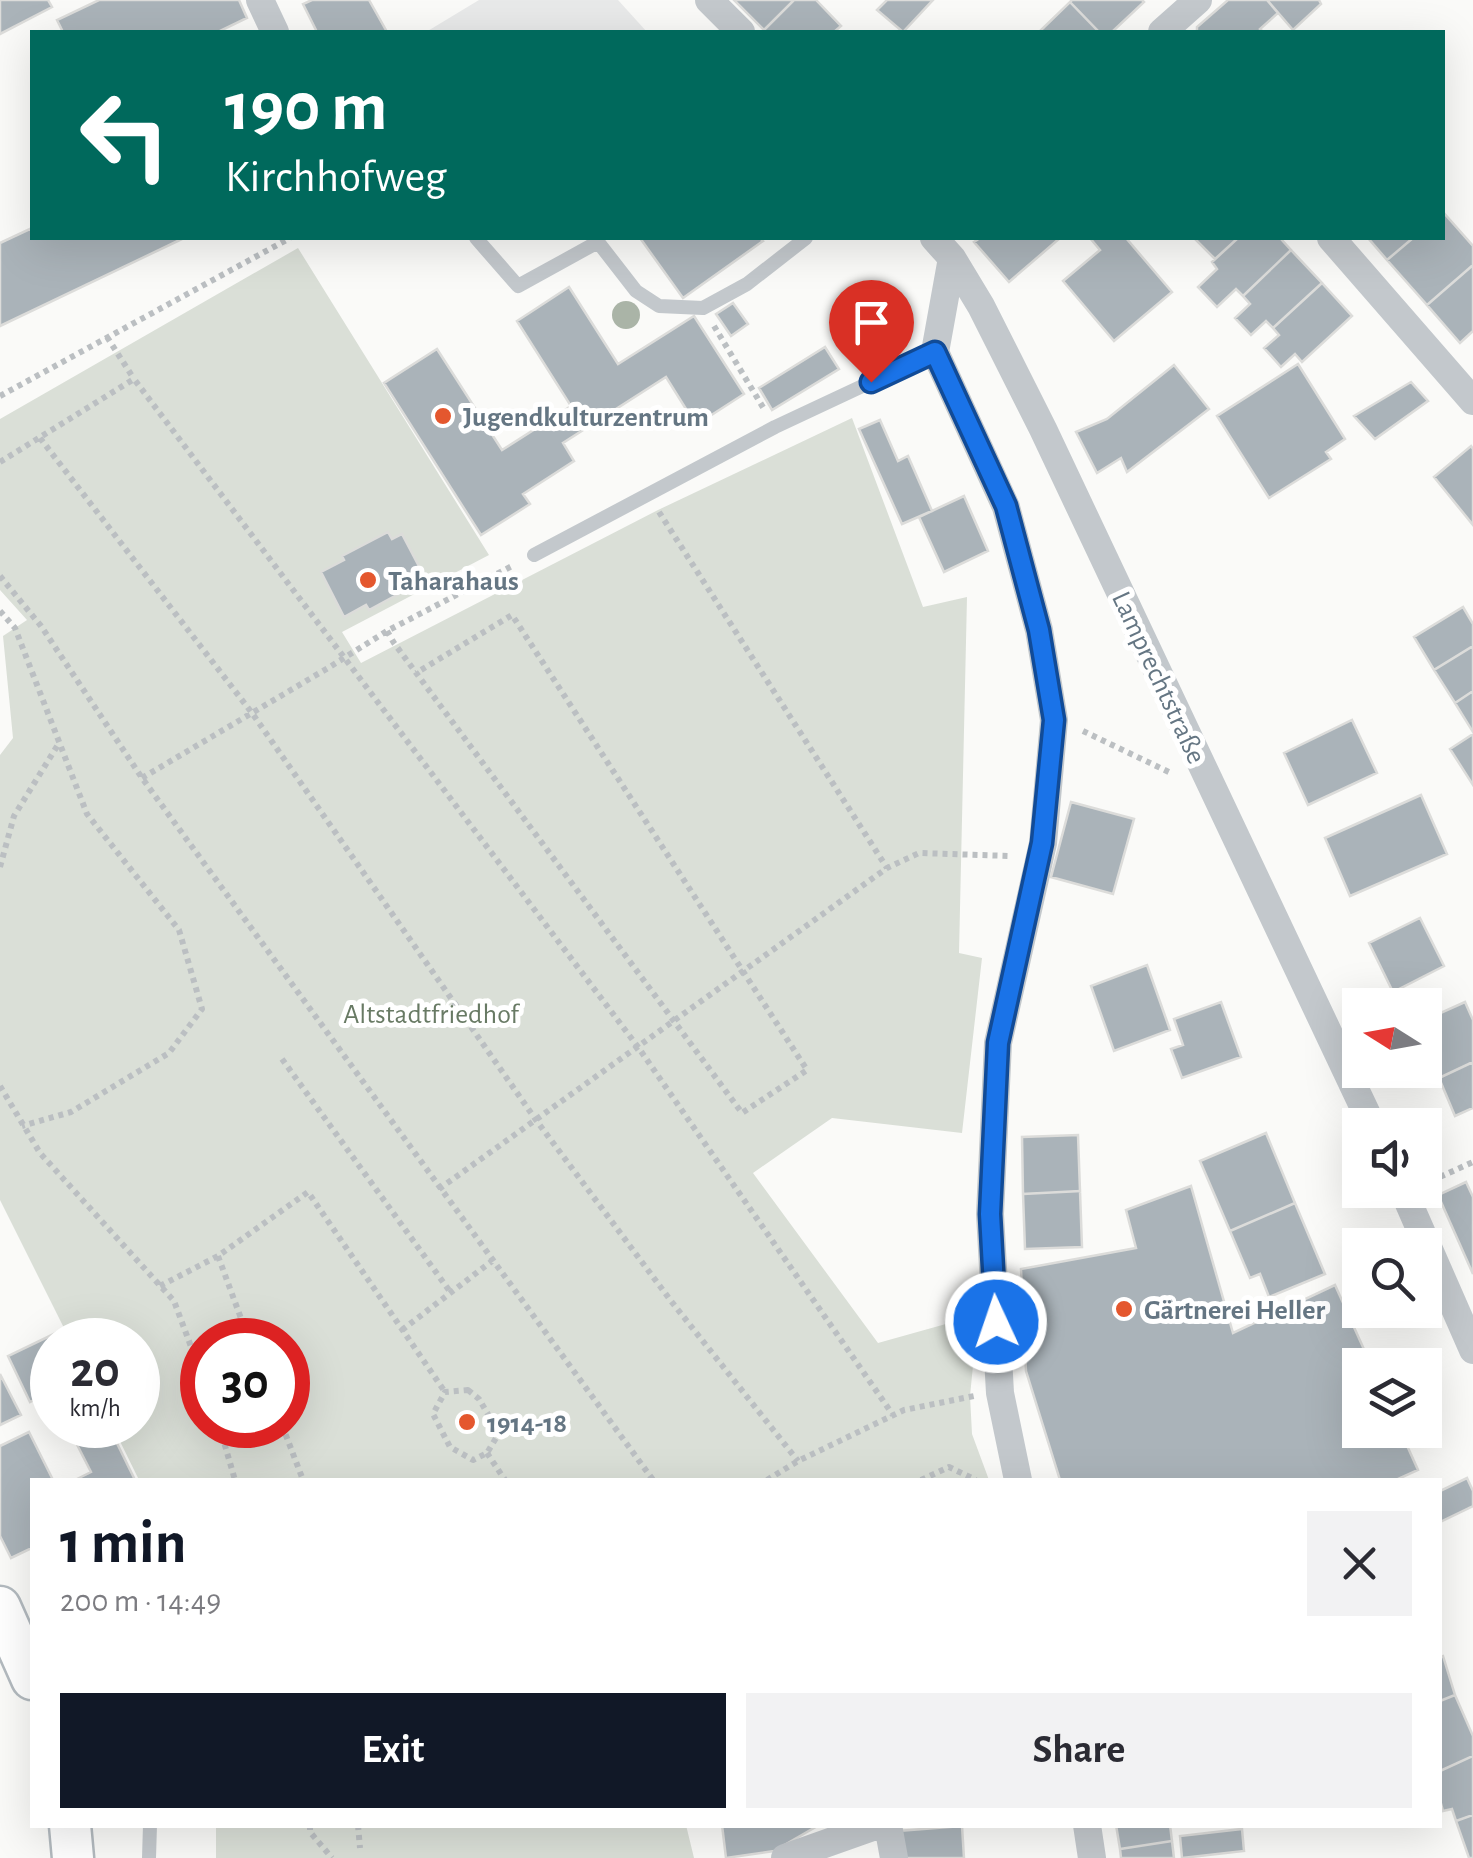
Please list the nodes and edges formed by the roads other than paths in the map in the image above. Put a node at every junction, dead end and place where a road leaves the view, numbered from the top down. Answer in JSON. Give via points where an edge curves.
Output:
{"nodes":[{"id":1,"x":260,"y":0,"type":"edge"},
{"id":2,"x":709,"y":0,"type":"edge"},
{"id":3,"x":1198,"y":0,"type":"edge"},
{"id":4,"x":274,"y":30,"type":"edge"},
{"id":5,"x":738,"y":30,"type":"edge"},
{"id":6,"x":1164,"y":30,"type":"edge"},
{"id":7,"x":478,"y":240,"type":"edge"},
{"id":8,"x":803,"y":240,"type":"edge"},
{"id":9,"x":1333,"y":240,"type":"edge"},
{"id":10,"x":944,"y":244,"type":"edge"},
{"id":11,"x":935,"y":352,"type":"junction"},
{"id":12,"x":1473,"y":401,"type":"edge"},
{"id":13,"x":534,"y":554,"type":"road end"},
{"id":14,"x":1364,"y":1108,"type":"edge"},
{"id":15,"x":1424,"y":1208,"type":"edge"},
{"id":16,"x":1473,"y":1350,"type":"edge"},
{"id":17,"x":1018,"y":1478,"type":"edge"},
{"id":18,"x":0,"y":1607,"type":"edge"},
{"id":19,"x":30,"y":1674,"type":"edge"},
{"id":20,"x":70,"y":1828,"type":"edge"},
{"id":21,"x":150,"y":1828,"type":"edge"},
{"id":22,"x":870,"y":1828,"type":"edge"},
{"id":23,"x":889,"y":1828,"type":"edge"},
{"id":24,"x":1087,"y":1828,"type":"edge"},
{"id":25,"x":73,"y":1858,"type":"edge"},
{"id":26,"x":149,"y":1858,"type":"edge"},
{"id":27,"x":785,"y":1858,"type":"edge"},
{"id":28,"x":894,"y":1858,"type":"edge"},
{"id":29,"x":1092,"y":1858,"type":"edge"}],
"edges":[{"from":1,"to":4,"type":"street"},
{"from":2,"to":5,"type":"street"},
{"from":3,"to":6,"type":"street"},
{"from":7,"to":8,"type":"lane","via":[[518,286],[598,242],[636,291],[659,306],[702,308],[747,284]]},
{"from":9,"to":12,"type":"street"},
{"from":10,"to":11,"type":"street"},
{"from":10,"to":14,"type":"street","name":"Lamprechtstraße","via":[[1043,429]]},
{"from":11,"to":13,"type":"lane"},
{"from":11,"to":17,"type":"street","via":[[1006,506],[1039,630],[1054,720],[1039,858],[998,1043],[990,1214],[1000,1393]]},
{"from":15,"to":16,"type":"street"},
{"from":18,"to":19,"type":"main road"},
{"from":20,"to":25,"type":"main road"},
{"from":21,"to":26,"type":"lane"},
{"from":22,"to":27,"type":"street"},
{"from":23,"to":28,"type":"street"},
{"from":24,"to":29,"type":"street"}]}
